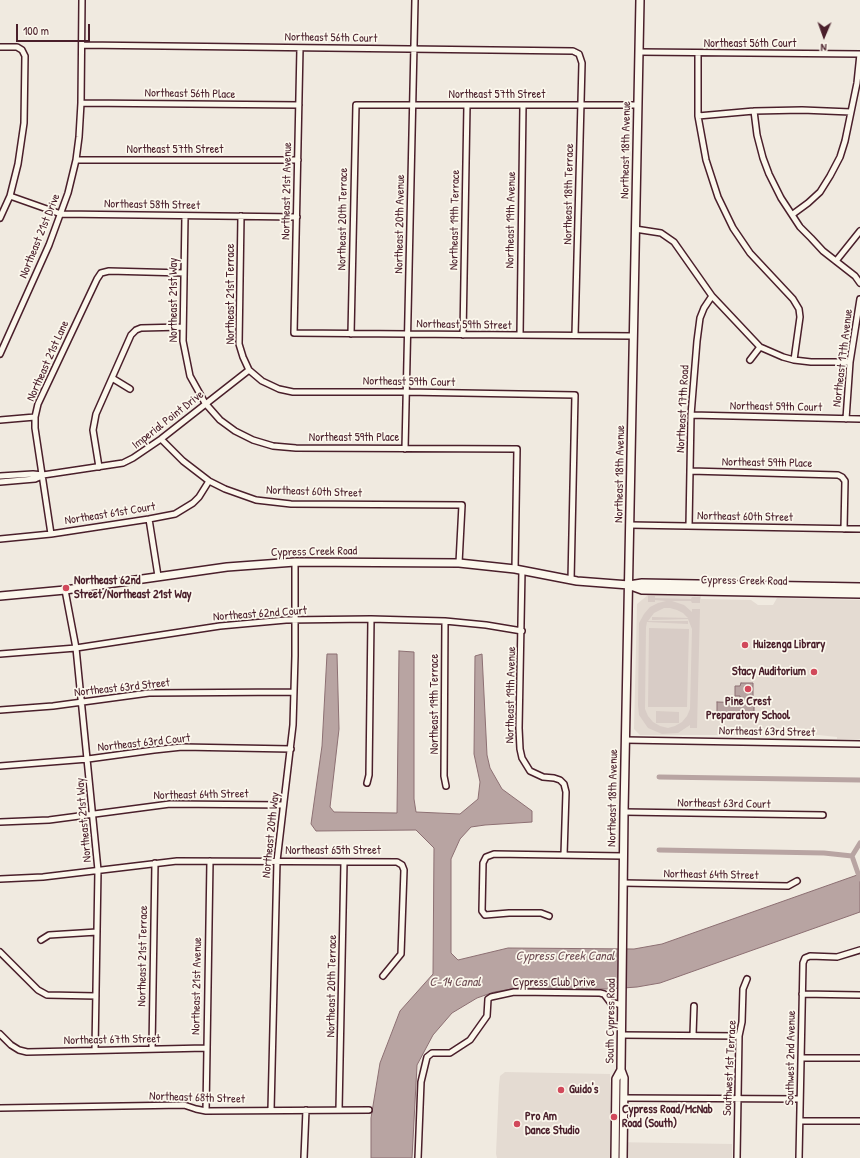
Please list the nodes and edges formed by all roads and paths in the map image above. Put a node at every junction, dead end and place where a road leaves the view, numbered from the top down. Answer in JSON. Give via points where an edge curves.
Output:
{"nodes":[{"id":1,"x":82,"y":0,"type":"edge"},
{"id":2,"x":415,"y":0,"type":"edge"},
{"id":3,"x":640,"y":0,"type":"edge"},
{"id":4,"x":82,"y":45,"type":"junction"},
{"id":5,"x":0,"y":47,"type":"edge"},
{"id":6,"x":300,"y":48,"type":"junction"},
{"id":7,"x":414,"y":49,"type":"junction"},
{"id":8,"x":639,"y":52,"type":"junction"},
{"id":9,"x":698,"y":53,"type":"junction"},
{"id":10,"x":579,"y":54,"type":"joint"},
{"id":11,"x":860,"y":54,"type":"edge"},
{"id":12,"x":81,"y":103,"type":"junction"},
{"id":13,"x":299,"y":105,"type":"junction"},
{"id":14,"x":356,"y":105,"type":"joint"},
{"id":15,"x":467,"y":105,"type":"junction"},
{"id":16,"x":523,"y":105,"type":"junction"},
{"id":17,"x":581,"y":105,"type":"junction"},
{"id":18,"x":638,"y":105,"type":"junction"},
{"id":19,"x":413,"y":106,"type":"junction"},
{"id":20,"x":754,"y":111,"type":"junction"},
{"id":21,"x":851,"y":112,"type":"junction"},
{"id":22,"x":698,"y":116,"type":"junction"},
{"id":23,"x":76,"y":160,"type":"junction"},
{"id":24,"x":298,"y":160,"type":"junction"},
{"id":25,"x":10,"y":196,"type":"junction"},
{"id":26,"x":61,"y":214,"type":"junction"},
{"id":27,"x":792,"y":214,"type":"junction"},
{"id":28,"x":185,"y":216,"type":"junction"},
{"id":29,"x":241,"y":216,"type":"junction"},
{"id":30,"x":297,"y":217,"type":"junction"},
{"id":31,"x":0,"y":218,"type":"edge"},
{"id":32,"x":635,"y":230,"type":"junction"},
{"id":33,"x":860,"y":231,"type":"edge"},
{"id":34,"x":836,"y":261,"type":"junction"},
{"id":35,"x":184,"y":273,"type":"junction"},
{"id":36,"x":860,"y":283,"type":"edge"},
{"id":37,"x":712,"y":296,"type":"junction"},
{"id":38,"x":860,"y":299,"type":"edge"},
{"id":39,"x":183,"y":327,"type":"junction"},
{"id":40,"x":294,"y":333,"type":"joint"},
{"id":41,"x":351,"y":334,"type":"junction"},
{"id":42,"x":408,"y":334,"type":"junction"},
{"id":43,"x":463,"y":334,"type":"junction"},
{"id":44,"x":520,"y":335,"type":"junction"},
{"id":45,"x":575,"y":335,"type":"junction"},
{"id":46,"x":633,"y":336,"type":"junction"},
{"id":47,"x":760,"y":347,"type":"junction"},
{"id":48,"x":0,"y":354,"type":"edge"},
{"id":49,"x":750,"y":360,"type":"dead end"},
{"id":50,"x":794,"y":360,"type":"junction"},
{"id":51,"x":850,"y":362,"type":"junction"},
{"id":52,"x":249,"y":370,"type":"junction"},
{"id":53,"x":112,"y":378,"type":"junction"},
{"id":54,"x":130,"y":388,"type":"dead end"},
{"id":55,"x":406,"y":392,"type":"junction"},
{"id":56,"x":205,"y":404,"type":"junction"},
{"id":57,"x":691,"y":415,"type":"junction"},
{"id":58,"x":35,"y":418,"type":"junction"},
{"id":59,"x":846,"y":418,"type":"junction"},
{"id":60,"x":860,"y":419,"type":"edge"},
{"id":61,"x":0,"y":420,"type":"edge"},
{"id":62,"x":161,"y":439,"type":"junction"},
{"id":63,"x":405,"y":449,"type":"junction"},
{"id":64,"x":517,"y":449,"type":"joint"},
{"id":65,"x":99,"y":467,"type":"junction"},
{"id":66,"x":690,"y":471,"type":"junction"},
{"id":67,"x":43,"y":475,"type":"junction"},
{"id":68,"x":0,"y":476,"type":"edge"},
{"id":69,"x":209,"y":481,"type":"junction"},
{"id":70,"x":0,"y":482,"type":"edge"},
{"id":71,"x":149,"y":519,"type":"junction"},
{"id":72,"x":630,"y":525,"type":"junction"},
{"id":73,"x":689,"y":526,"type":"junction"},
{"id":74,"x":844,"y":529,"type":"junction"},
{"id":75,"x":860,"y":530,"type":"edge"},
{"id":76,"x":51,"y":534,"type":"junction"},
{"id":77,"x":0,"y":539,"type":"edge"},
{"id":78,"x":295,"y":562,"type":"junction"},
{"id":79,"x":459,"y":563,"type":"junction"},
{"id":80,"x":518,"y":570,"type":"junction"},
{"id":81,"x":158,"y":576,"type":"junction"},
{"id":82,"x":571,"y":580,"type":"junction"},
{"id":83,"x":629,"y":585,"type":"junction"},
{"id":84,"x":860,"y":587,"type":"edge"},
{"id":85,"x":65,"y":590,"type":"junction"},
{"id":86,"x":860,"y":594,"type":"edge"},
{"id":87,"x":0,"y":596,"type":"edge"},
{"id":88,"x":371,"y":619,"type":"junction"},
{"id":89,"x":294,"y":620,"type":"junction"},
{"id":90,"x":445,"y":621,"type":"junction"},
{"id":91,"x":522,"y":631,"type":"junction"},
{"id":92,"x":76,"y":648,"type":"junction"},
{"id":93,"x":0,"y":654,"type":"edge"},
{"id":94,"x":294,"y":692,"type":"junction"},
{"id":95,"x":82,"y":702,"type":"junction"},
{"id":96,"x":0,"y":710,"type":"edge"},
{"id":97,"x":625,"y":740,"type":"junction"},
{"id":98,"x":860,"y":744,"type":"edge"},
{"id":99,"x":291,"y":749,"type":"junction"},
{"id":100,"x":88,"y":759,"type":"junction"},
{"id":101,"x":0,"y":766,"type":"edge"},
{"id":102,"x":367,"y":783,"type":"dead end"},
{"id":103,"x":446,"y":786,"type":"dead end"},
{"id":104,"x":283,"y":805,"type":"junction"},
{"id":105,"x":624,"y":812,"type":"junction"},
{"id":106,"x":94,"y":814,"type":"junction"},
{"id":107,"x":823,"y":816,"type":"dead end"},
{"id":108,"x":0,"y":822,"type":"edge"},
{"id":109,"x":564,"y":855,"type":"junction"},
{"id":110,"x":623,"y":856,"type":"junction"},
{"id":111,"x":210,"y":861,"type":"junction"},
{"id":112,"x":277,"y":861,"type":"junction"},
{"id":113,"x":344,"y":862,"type":"junction"},
{"id":114,"x":155,"y":863,"type":"junction"},
{"id":115,"x":98,"y":870,"type":"junction"},
{"id":116,"x":0,"y":879,"type":"edge"},
{"id":117,"x":797,"y":881,"type":"dead end"},
{"id":118,"x":623,"y":883,"type":"junction"},
{"id":119,"x":549,"y":916,"type":"dead end"},
{"id":120,"x":97,"y":932,"type":"junction"},
{"id":121,"x":41,"y":940,"type":"dead end"},
{"id":122,"x":623,"y":948,"type":"joint"},
{"id":123,"x":860,"y":950,"type":"edge"},
{"id":124,"x":0,"y":952,"type":"edge"},
{"id":125,"x":383,"y":976,"type":"dead end"},
{"id":126,"x":746,"y":979,"type":"dead end"},
{"id":127,"x":802,"y":994,"type":"junction"},
{"id":128,"x":860,"y":995,"type":"edge"},
{"id":129,"x":96,"y":996,"type":"junction"},
{"id":130,"x":622,"y":1005,"type":"junction"},
{"id":131,"x":694,"y":1006,"type":"dead end"},
{"id":132,"x":0,"y":1034,"type":"edge"},
{"id":133,"x":621,"y":1035,"type":"junction"},
{"id":134,"x":693,"y":1035,"type":"junction"},
{"id":135,"x":739,"y":1036,"type":"junction"},
{"id":136,"x":206,"y":1048,"type":"junction"},
{"id":137,"x":152,"y":1049,"type":"junction"},
{"id":138,"x":95,"y":1050,"type":"junction"},
{"id":139,"x":801,"y":1058,"type":"junction"},
{"id":140,"x":860,"y":1058,"type":"edge"},
{"id":141,"x":621,"y":1070,"type":"junction"},
{"id":142,"x":624,"y":1098,"type":"junction"},
{"id":143,"x":738,"y":1099,"type":"junction"},
{"id":144,"x":800,"y":1099,"type":"junction"},
{"id":145,"x":0,"y":1108,"type":"edge"},
{"id":146,"x":271,"y":1110,"type":"junction"},
{"id":147,"x":306,"y":1110,"type":"junction"},
{"id":148,"x":339,"y":1110,"type":"junction"},
{"id":149,"x":369,"y":1110,"type":"dead end"},
{"id":150,"x":206,"y":1111,"type":"junction"},
{"id":151,"x":800,"y":1121,"type":"junction"},
{"id":152,"x":860,"y":1121,"type":"edge"},
{"id":153,"x":304,"y":1158,"type":"edge"},
{"id":154,"x":418,"y":1158,"type":"edge"},
{"id":155,"x":615,"y":1158,"type":"edge"},
{"id":156,"x":623,"y":1158,"type":"edge"},
{"id":157,"x":737,"y":1158,"type":"edge"},
{"id":158,"x":799,"y":1158,"type":"edge"}],
"edges":[{"from":1,"to":4,"type":"street","name":"Northeast 21st Drive"},
{"from":2,"to":7,"type":"street","name":"Northeast 20th Avenue"},
{"from":3,"to":8,"type":"street","name":"Northeast 18th Avenue"},
{"from":4,"to":6,"type":"street","name":"Northeast 56th Court"},
{"from":4,"to":12,"type":"street","name":"Northeast 21st Drive"},
{"from":5,"to":25,"type":"street","via":[[17,47],[25,56],[24,123]]},
{"from":6,"to":7,"type":"street","name":"Northeast 56th Court"},
{"from":6,"to":13,"type":"street","name":"Northeast 21st Avenue"},
{"from":7,"to":10,"type":"street","name":"Northeast 56th Court","via":[[573,51]]},
{"from":7,"to":19,"type":"street","name":"Northeast 20th Avenue"},
{"from":8,"to":9,"type":"street","name":"Northeast 56th Court"},
{"from":8,"to":18,"type":"street","name":"Northeast 18th Avenue"},
{"from":9,"to":11,"type":"street","name":"Northeast 56th Court"},
{"from":9,"to":22,"type":"street"},
{"from":10,"to":17,"type":"street","name":"Northeast 18th Terrace","via":[[582,63]]},
{"from":11,"to":21,"type":"street"},
{"from":12,"to":13,"type":"street","name":"Northeast 56th Place"},
{"from":12,"to":23,"type":"street","name":"Northeast 21st Drive"},
{"from":13,"to":24,"type":"street","name":"Northeast 21st Avenue"},
{"from":14,"to":19,"type":"street","name":"Northeast 57th Street"},
{"from":14,"to":41,"type":"street","name":"Northeast 20th Terrace"},
{"from":15,"to":16,"type":"street","name":"Northeast 57th Street"},
{"from":15,"to":19,"type":"street","name":"Northeast 57th Street"},
{"from":15,"to":43,"type":"street","name":"Northeast 19th Terrace"},
{"from":16,"to":17,"type":"street","name":"Northeast 57th Street"},
{"from":16,"to":44,"type":"street","name":"Northeast 19th Avenue"},
{"from":17,"to":18,"type":"street","name":"Northeast 57th Street"},
{"from":17,"to":45,"type":"street","name":"Northeast 18th Terrace"},
{"from":18,"to":32,"type":"street","name":"Northeast 18th Avenue"},
{"from":19,"to":42,"type":"street","name":"Northeast 20th Avenue"},
{"from":20,"to":21,"type":"street"},
{"from":20,"to":22,"type":"street"},
{"from":20,"to":27,"type":"street","via":[[757,135],[769,174]]},
{"from":21,"to":27,"type":"street","via":[[842,150],[830,176],[820,192]]},
{"from":22,"to":50,"type":"street","via":[[706,160],[718,197],[733,228],[750,253],[793,299],[799,309]]},
{"from":23,"to":24,"type":"street","name":"Northeast 57th Street"},
{"from":23,"to":26,"type":"street","name":"Northeast 21st Drive"},
{"from":24,"to":30,"type":"street","name":"Northeast 21st Avenue"},
{"from":25,"to":26,"type":"street","name":"Northeast 58th Street"},
{"from":25,"to":31,"type":"street"},
{"from":26,"to":28,"type":"street","name":"Northeast 58th Street"},
{"from":26,"to":48,"type":"street","name":"Northeast 21st Drive"},
{"from":27,"to":34,"type":"street","via":[[800,227]]},
{"from":28,"to":29,"type":"street","name":"Northeast 58th Street"},
{"from":28,"to":35,"type":"street","name":"Northeast 21st Way"},
{"from":29,"to":30,"type":"street","name":"Northeast 58th Street"},
{"from":29,"to":52,"type":"street","name":"Northeast 21st Terrace","via":[[239,344]]},
{"from":30,"to":40,"type":"street","name":"Northeast 21st Avenue"},
{"from":32,"to":37,"type":"street","via":[[661,233],[674,242]]},
{"from":32,"to":46,"type":"street","name":"Northeast 18th Avenue"},
{"from":33,"to":34,"type":"street"},
{"from":34,"to":36,"type":"street"},
{"from":35,"to":39,"type":"street","name":"Northeast 21st Way"},
{"from":35,"to":58,"type":"street","name":"Northeast 21st Lane","via":[[101,273],[38,404]]},
{"from":37,"to":47,"type":"street"},
{"from":37,"to":57,"type":"street","name":"Northeast 17th Road","via":[[700,318]]},
{"from":38,"to":51,"type":"street","name":"Northeast 17th Avenue"},
{"from":39,"to":53,"type":"street","via":[[136,330],[131,335]]},
{"from":39,"to":56,"type":"street","name":"Northeast 21st Way","via":[[190,376]]},
{"from":40,"to":41,"type":"street","name":"Northeast 59th Street"},
{"from":41,"to":42,"type":"street","name":"Northeast 59th Street"},
{"from":42,"to":43,"type":"street","name":"Northeast 59th Street"},
{"from":42,"to":55,"type":"street","name":"Northeast 20th Avenue"},
{"from":43,"to":44,"type":"street","name":"Northeast 59th Street"},
{"from":44,"to":45,"type":"street","name":"Northeast 59th Street"},
{"from":45,"to":46,"type":"street","name":"Northeast 59th Street"},
{"from":46,"to":72,"type":"street","name":"Northeast 18th Avenue"},
{"from":47,"to":49,"type":"street"},
{"from":47,"to":50,"type":"street"},
{"from":50,"to":51,"type":"street"},
{"from":51,"to":59,"type":"street","name":"Northeast 17th Avenue"},
{"from":52,"to":55,"type":"street","name":"Northeast 59th Court","via":[[262,381],[293,392]]},
{"from":52,"to":56,"type":"street","name":"Imperial Point Drive"},
{"from":53,"to":54,"type":"street"},
{"from":53,"to":65,"type":"street","via":[[94,421]]},
{"from":55,"to":63,"type":"street","name":"Northeast 20th Avenue"},
{"from":55,"to":82,"type":"street","name":"Northeast 59th Court","via":[[574,395]]},
{"from":56,"to":62,"type":"street","name":"Imperial Point Drive"},
{"from":56,"to":63,"type":"street","name":"Northeast 59th Place","via":[[235,431],[273,446]]},
{"from":57,"to":59,"type":"street","name":"Northeast 59th Court"},
{"from":57,"to":66,"type":"street","name":"Northeast 17th Road"},
{"from":58,"to":61,"type":"street"},
{"from":58,"to":67,"type":"street","name":"Northeast 21st Lane"},
{"from":59,"to":60,"type":"street","name":"Northeast 59th Court"},
{"from":62,"to":65,"type":"street","name":"Imperial Point Drive","via":[[133,458]]},
{"from":62,"to":69,"type":"street","name":"Northeast 60th Street","via":[[183,461]]},
{"from":63,"to":64,"type":"street","name":"Northeast 59th Place"},
{"from":64,"to":80,"type":"street","name":"Northeast 19th Avenue"},
{"from":65,"to":67,"type":"street","name":"Imperial Point Drive"},
{"from":66,"to":73,"type":"street","name":"Northeast 17th Road"},
{"from":66,"to":74,"type":"street","name":"Northeast 59th Place","via":[[838,475],[845,481]]},
{"from":67,"to":68,"type":"street","name":"Imperial Point Drive"},
{"from":67,"to":70,"type":"street","name":"Imperial Point Drive","via":[[34,479]]},
{"from":67,"to":76,"type":"street","name":"Northeast 21st Lane"},
{"from":69,"to":71,"type":"street","name":"Northeast 61st Court","via":[[199,497],[186,508],[175,514]]},
{"from":69,"to":79,"type":"street","name":"Northeast 60th Street","via":[[256,500],[274,503],[462,505]]},
{"from":71,"to":76,"type":"street","name":"Northeast 61st Court"},
{"from":71,"to":81,"type":"street"},
{"from":72,"to":73,"type":"street","name":"Northeast 60th Street"},
{"from":72,"to":83,"type":"street","name":"Northeast 18th Avenue"},
{"from":73,"to":74,"type":"street","name":"Northeast 60th Street"},
{"from":74,"to":75,"type":"street","name":"Northeast 60th Street"},
{"from":76,"to":77,"type":"street","name":"Northeast 61st Court"},
{"from":78,"to":79,"type":"street","name":"Cypress Creek Road"},
{"from":78,"to":81,"type":"street","name":"Cypress Creek Road"},
{"from":78,"to":89,"type":"street","name":"Northeast 20th Way"},
{"from":79,"to":80,"type":"street","name":"Cypress Creek Road"},
{"from":80,"to":82,"type":"street","name":"Cypress Creek Road"},
{"from":80,"to":91,"type":"street","name":"Northeast 19th Avenue"},
{"from":81,"to":85,"type":"street","name":"Cypress Creek Road"},
{"from":82,"to":83,"type":"street","name":"Cypress Creek Road"},
{"from":83,"to":84,"type":"street","name":"Cypress Creek Road","via":[[642,583]]},
{"from":83,"to":86,"type":"street","name":"Cypress Creek Road","via":[[642,590]]},
{"from":83,"to":97,"type":"street","name":"Northeast 18th Avenue"},
{"from":85,"to":87,"type":"street","name":"Cypress Creek Road"},
{"from":85,"to":92,"type":"street","name":"Northeast 21st Way"},
{"from":88,"to":89,"type":"street","name":"Northeast 62nd Court"},
{"from":88,"to":90,"type":"street","name":"Northeast 62nd Court"},
{"from":88,"to":102,"type":"street"},
{"from":89,"to":92,"type":"street","name":"Northeast 62nd Court","via":[[220,626]]},
{"from":89,"to":94,"type":"street","name":"Northeast 20th Way"},
{"from":90,"to":91,"type":"street","name":"Northeast 62nd Court"},
{"from":90,"to":103,"type":"street","name":"Northeast 19th Terrace"},
{"from":91,"to":109,"type":"street","name":"Northeast 19th Avenue","via":[[520,749],[525,765],[534,774],[543,778],[554,778],[564,784]]},
{"from":92,"to":93,"type":"street","name":"Northeast 62nd Court"},
{"from":92,"to":95,"type":"street","name":"Northeast 21st Way"},
{"from":94,"to":95,"type":"street","name":"Northeast 63rd Street","via":[[149,693]]},
{"from":94,"to":99,"type":"street","name":"Northeast 20th Way"},
{"from":95,"to":96,"type":"street","name":"Northeast 63rd Street"},
{"from":95,"to":100,"type":"street","name":"Northeast 21st Way"},
{"from":97,"to":98,"type":"street","name":"Northeast 63rd Street"},
{"from":97,"to":105,"type":"street","name":"Northeast 18th Avenue"},
{"from":99,"to":100,"type":"street","name":"Northeast 63rd Court","via":[[182,747]]},
{"from":99,"to":104,"type":"street","name":"Northeast 20th Way"},
{"from":100,"to":101,"type":"street","name":"Northeast 63rd Court"},
{"from":100,"to":106,"type":"street","name":"Northeast 21st Way"},
{"from":104,"to":106,"type":"street","name":"Northeast 64th Street","via":[[170,804]]},
{"from":104,"to":112,"type":"street","name":"Northeast 20th Way"},
{"from":105,"to":107,"type":"street","name":"Northeast 63rd Court"},
{"from":105,"to":110,"type":"street","name":"Northeast 18th Avenue"},
{"from":106,"to":108,"type":"street","name":"Northeast 64th Street","via":[[49,820]]},
{"from":106,"to":115,"type":"street","name":"Northeast 21st Way"},
{"from":109,"to":110,"type":"street"},
{"from":109,"to":119,"type":"street","via":[[494,854],[483,863],[482,911],[485,915],[541,913]]},
{"from":110,"to":118,"type":"street","name":"Northeast 18th Avenue"},
{"from":111,"to":112,"type":"street","name":"Northeast 65th Street"},
{"from":111,"to":114,"type":"street","name":"Northeast 65th Street","via":[[177,860]]},
{"from":111,"to":136,"type":"street","name":"Northeast 21st Avenue"},
{"from":112,"to":113,"type":"street","name":"Northeast 65th Street"},
{"from":112,"to":146,"type":"street","name":"Northeast 20th Way"},
{"from":113,"to":125,"type":"street","name":"Northeast 65th Street","via":[[397,862],[404,870],[401,954]]},
{"from":113,"to":148,"type":"street","name":"Northeast 20th Terrace"},
{"from":114,"to":115,"type":"street","name":"Northeast 65th Street"},
{"from":114,"to":137,"type":"street","name":"Northeast 21st Terrace"},
{"from":115,"to":116,"type":"street","name":"Northeast 65th Street"},
{"from":115,"to":120,"type":"street","name":"Northeast 21st Way"},
{"from":117,"to":118,"type":"street","name":"Northeast 64th Street","via":[[788,886]]},
{"from":118,"to":122,"type":"street","name":"Northeast 18th Avenue"},
{"from":120,"to":121,"type":"street","via":[[50,935]]},
{"from":120,"to":129,"type":"street","name":"Northeast 21st Way"},
{"from":122,"to":130,"type":"street","name":"South Cypress Road"},
{"from":123,"to":127,"type":"street","name":"Southwest 2nd Avenue","via":[[837,957],[805,958]]},
{"from":124,"to":129,"type":"street","via":[[38,990],[47,995]]},
{"from":126,"to":135,"type":"street","name":"Southwest 1st Terrace"},
{"from":127,"to":128,"type":"street"},
{"from":127,"to":139,"type":"street","name":"Southwest 2nd Avenue"},
{"from":129,"to":138,"type":"street","name":"Northeast 21st Way"},
{"from":130,"to":133,"type":"street","name":"South Cypress Road"},
{"from":130,"to":154,"type":"street","name":"Cypress Club Drive","via":[[610,1002],[600,993],[514,992],[488,999],[487,1016],[470,1040],[450,1053],[432,1052],[427,1057],[421,1082]]},
{"from":131,"to":134,"type":"street"},
{"from":132,"to":138,"type":"street","name":"Northeast 67th Street","via":[[11,1045],[27,1052]]},
{"from":133,"to":134,"type":"street"},
{"from":133,"to":141,"type":"street","name":"South Cypress Road"},
{"from":134,"to":135,"type":"street"},
{"from":135,"to":143,"type":"street","name":"Southwest 1st Terrace"},
{"from":136,"to":137,"type":"street","name":"Northeast 67th Street"},
{"from":136,"to":150,"type":"street","name":"Northeast 21st Avenue"},
{"from":137,"to":138,"type":"street","name":"Northeast 67th Street"},
{"from":139,"to":140,"type":"street"},
{"from":139,"to":144,"type":"street","name":"Southwest 2nd Avenue"},
{"from":141,"to":142,"type":"street","name":"South Cypress Road","via":[[624,1078]]},
{"from":141,"to":155,"type":"street","name":"South Cypress Road","via":[[616,1079]]},
{"from":142,"to":143,"type":"street"},
{"from":142,"to":156,"type":"street","name":"South Cypress Road"},
{"from":143,"to":144,"type":"street"},
{"from":143,"to":157,"type":"street","name":"Southwest 1st Terrace"},
{"from":144,"to":151,"type":"street","name":"Southwest 2nd Avenue"},
{"from":145,"to":150,"type":"street","name":"Northeast 68th Street","via":[[184,1105]]},
{"from":146,"to":147,"type":"street","name":"Northeast 68th Street"},
{"from":146,"to":150,"type":"street","name":"Northeast 68th Street"},
{"from":147,"to":148,"type":"street","name":"Northeast 68th Street"},
{"from":147,"to":153,"type":"street"},
{"from":148,"to":149,"type":"street","name":"Northeast 68th Street"},
{"from":151,"to":152,"type":"street"},
{"from":151,"to":158,"type":"street","name":"Southwest 2nd Avenue"}]}
